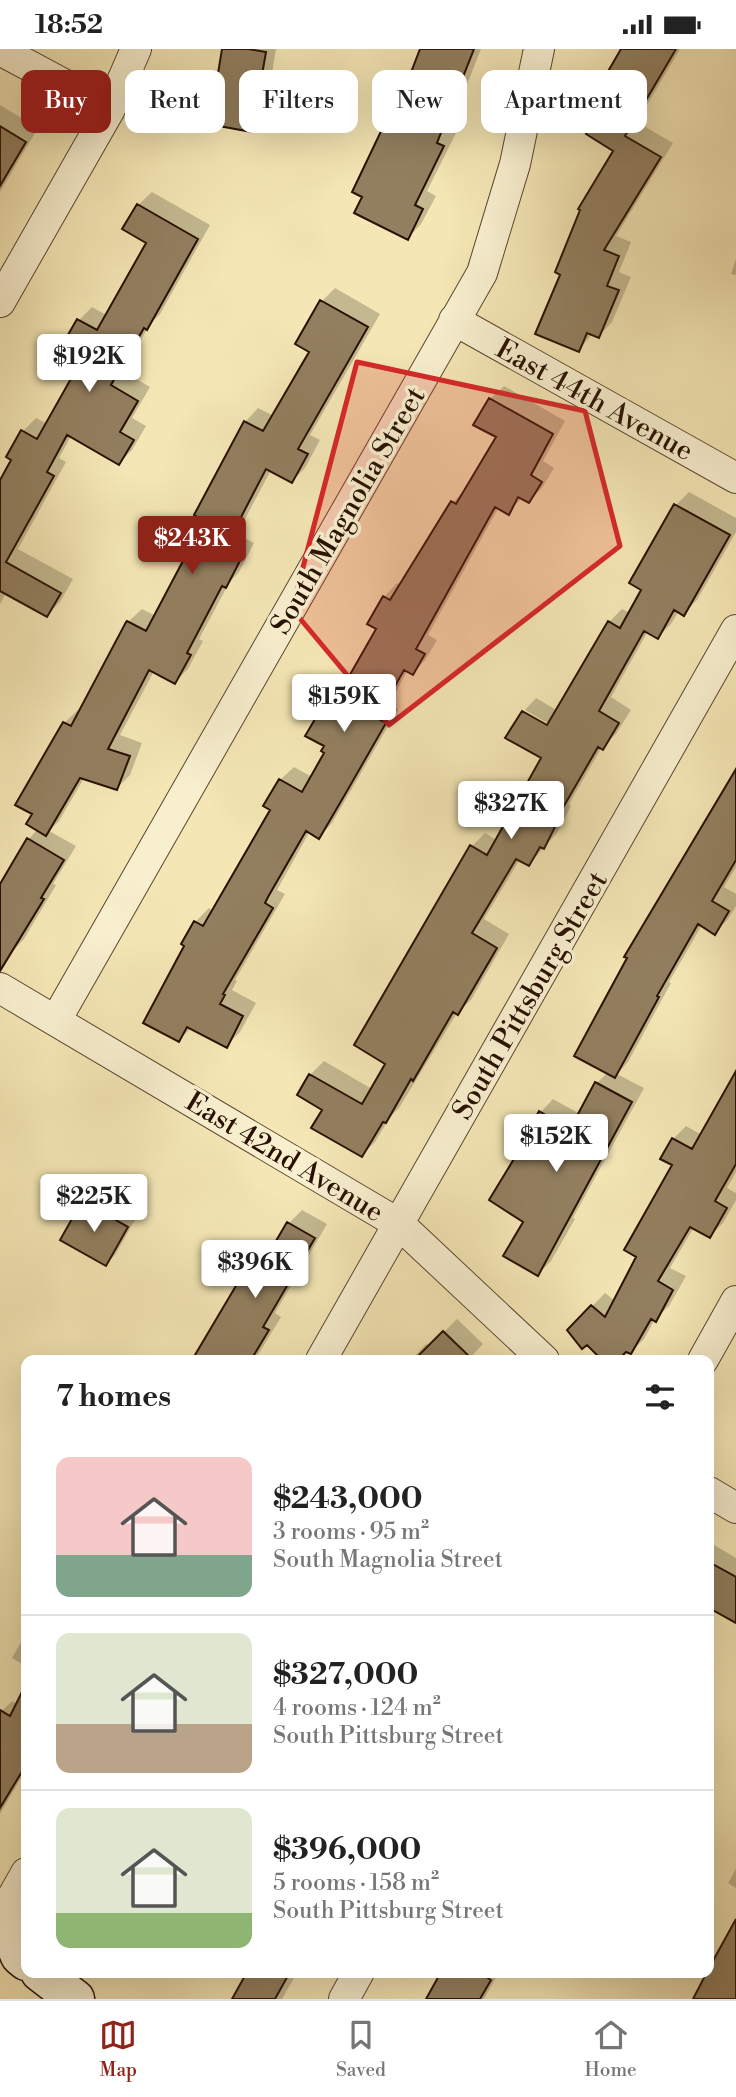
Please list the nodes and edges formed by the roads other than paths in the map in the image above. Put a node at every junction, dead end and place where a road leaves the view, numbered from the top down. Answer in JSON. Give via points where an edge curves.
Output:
{"nodes":[{"id":1,"x":136,"y":49,"type":"edge"},
{"id":2,"x":538,"y":49,"type":"edge"},
{"id":3,"x":0,"y":50,"type":"edge"},
{"id":4,"x":37,"y":70,"type":"edge"},
{"id":5,"x":111,"y":107,"type":"edge"},
{"id":6,"x":96,"y":133,"type":"edge"},
{"id":7,"x":0,"y":302,"type":"edge"},
{"id":8,"x":454,"y":320,"type":"junction"},
{"id":9,"x":736,"y":478,"type":"edge"},
{"id":10,"x":736,"y":630,"type":"edge"},
{"id":11,"x":0,"y":988,"type":"edge"},
{"id":12,"x":56,"y":1020,"type":"junction"},
{"id":13,"x":399,"y":1224,"type":"junction"},
{"id":14,"x":736,"y":1301,"type":"edge"},
{"id":15,"x":324,"y":1355,"type":"edge"},
{"id":16,"x":539,"y":1355,"type":"edge"},
{"id":17,"x":705,"y":1355,"type":"edge"},
{"id":18,"x":714,"y":1495,"type":"edge"},
{"id":19,"x":736,"y":1508,"type":"edge"},
{"id":20,"x":21,"y":1881,"type":"edge"},
{"id":21,"x":1,"y":1915,"type":"edge"},
{"id":22,"x":21,"y":1957,"type":"edge"},
{"id":23,"x":48,"y":1978,"type":"edge"},
{"id":24,"x":356,"y":1978,"type":"edge"},
{"id":25,"x":75,"y":1999,"type":"edge"},
{"id":26,"x":344,"y":1999,"type":"edge"}],
"edges":[{"from":1,"to":5,"type":"street"},
{"from":2,"to":8,"type":"street","name":"South Magnolia Street","via":[[514,164],[482,273]]},
{"from":3,"to":4,"type":"street"},
{"from":6,"to":7,"type":"street"},
{"from":8,"to":9,"type":"street","name":"East 44th Avenue"},
{"from":8,"to":12,"type":"street","name":"South Magnolia Street"},
{"from":10,"to":13,"type":"street","name":"South Pittsburg Street"},
{"from":11,"to":12,"type":"street","name":"East 42nd Avenue"},
{"from":12,"to":13,"type":"street","name":"East 42nd Avenue"},
{"from":13,"to":15,"type":"street","name":"South Pittsburg Street"},
{"from":13,"to":16,"type":"street","name":"East 42nd Avenue"},
{"from":14,"to":17,"type":"street"},
{"from":18,"to":19,"type":"street"},
{"from":20,"to":21,"type":"street"},
{"from":21,"to":22,"type":"street"},
{"from":23,"to":25,"type":"street"},
{"from":24,"to":26,"type":"street"}]}
